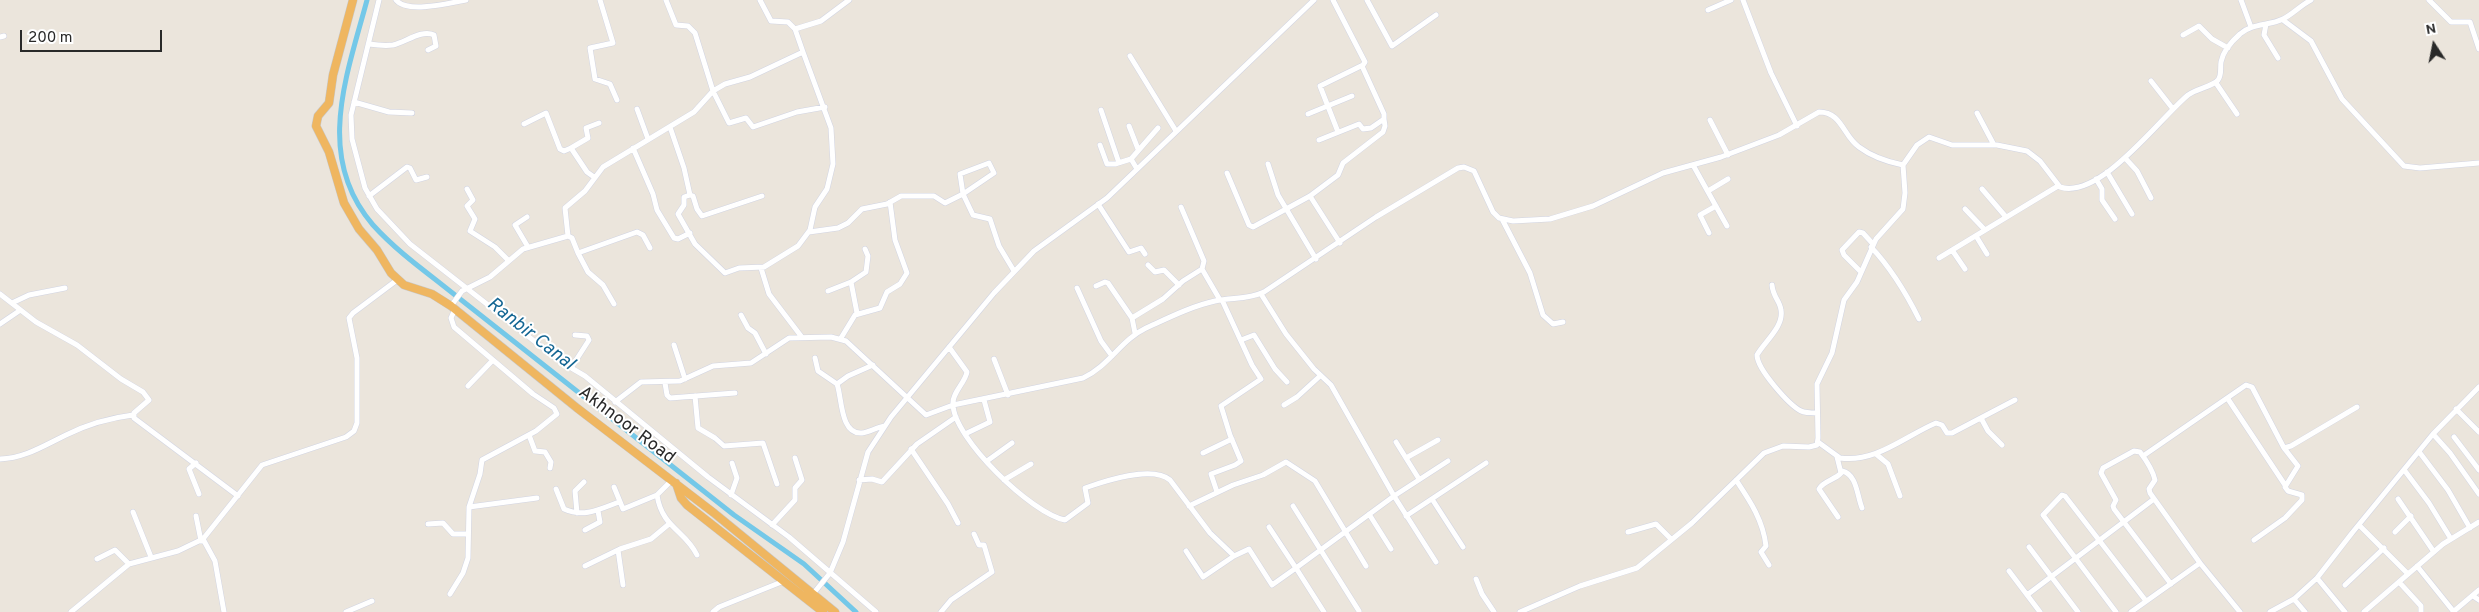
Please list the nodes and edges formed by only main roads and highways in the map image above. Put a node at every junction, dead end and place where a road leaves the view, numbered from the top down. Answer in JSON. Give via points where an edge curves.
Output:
{"nodes":[{"id":1,"x":353,"y":0,"type":"edge"},
{"id":2,"x":674,"y":481,"type":"junction"},
{"id":3,"x":823,"y":612,"type":"edge"},
{"id":4,"x":835,"y":612,"type":"edge"}],
"edges":[{"from":1,"to":2,"type":"highway","name":"Akhnoor Road","via":[[333,75],[330,103],[318,116],[316,126],[329,152],[344,203],[359,229],[378,250],[397,280],[454,305],[577,408]]},
{"from":2,"to":3,"type":"highway","name":"Akhnoor Road","via":[[687,504]]},
{"from":2,"to":4,"type":"highway","name":"Akhnoor Road"}]}
